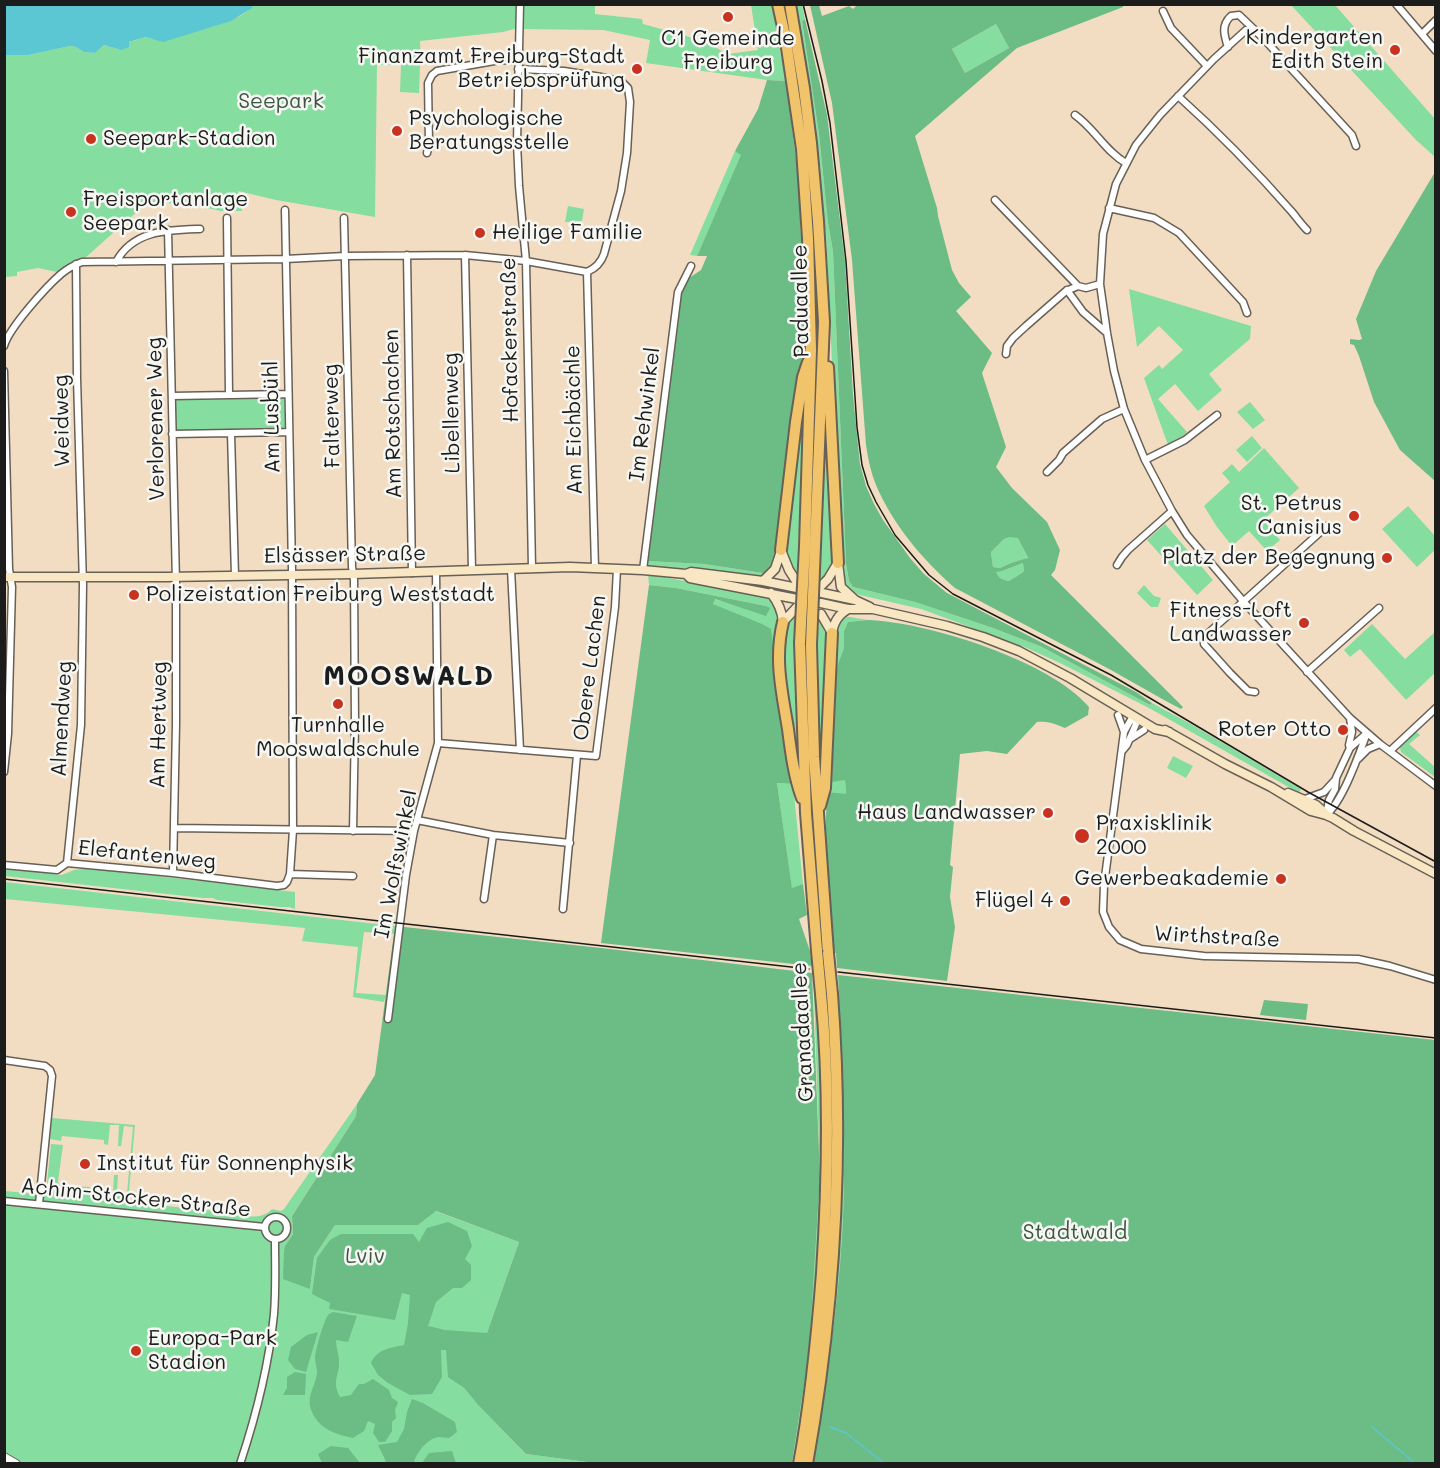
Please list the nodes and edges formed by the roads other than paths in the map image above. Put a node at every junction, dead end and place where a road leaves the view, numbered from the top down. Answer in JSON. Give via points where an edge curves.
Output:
{"nodes":[{"id":1,"x":520,"y":4,"type":"edge"},
{"id":2,"x":778,"y":4,"type":"edge"},
{"id":3,"x":790,"y":4,"type":"edge"},
{"id":4,"x":1396,"y":4,"type":"edge"},
{"id":5,"x":1163,"y":11,"type":"dead end"},
{"id":6,"x":1436,"y":20,"type":"edge"},
{"id":7,"x":1254,"y":29,"type":"junction"},
{"id":8,"x":1422,"y":34,"type":"junction"},
{"id":9,"x":1228,"y":47,"type":"junction"},
{"id":10,"x":1436,"y":51,"type":"edge"},
{"id":11,"x":519,"y":61,"type":"junction"},
{"id":12,"x":1207,"y":66,"type":"junction"},
{"id":13,"x":518,"y":69,"type":"junction"},
{"id":14,"x":1178,"y":96,"type":"junction"},
{"id":15,"x":1075,"y":115,"type":"dead end"},
{"id":16,"x":1356,"y":146,"type":"dead end"},
{"id":17,"x":427,"y":153,"type":"dead end"},
{"id":18,"x":1126,"y":163,"type":"junction"},
{"id":19,"x":995,"y":200,"type":"dead end"},
{"id":20,"x":1109,"y":208,"type":"junction"},
{"id":21,"x":285,"y":210,"type":"dead end"},
{"id":22,"x":227,"y":218,"type":"dead end"},
{"id":23,"x":344,"y":218,"type":"dead end"},
{"id":24,"x":200,"y":229,"type":"dead end"},
{"id":25,"x":168,"y":230,"type":"junction"},
{"id":26,"x":1306,"y":230,"type":"dead end"},
{"id":27,"x":407,"y":255,"type":"junction"},
{"id":28,"x":465,"y":255,"type":"junction"},
{"id":29,"x":345,"y":256,"type":"junction"},
{"id":30,"x":285,"y":259,"type":"junction"},
{"id":31,"x":227,"y":260,"type":"junction"},
{"id":32,"x":168,"y":261,"type":"junction"},
{"id":33,"x":526,"y":261,"type":"junction"},
{"id":34,"x":116,"y":262,"type":"junction"},
{"id":35,"x":76,"y":264,"type":"junction"},
{"id":36,"x":691,"y":266,"type":"dead end"},
{"id":37,"x":587,"y":272,"type":"junction"},
{"id":38,"x":1100,"y":284,"type":"junction"},
{"id":39,"x":1078,"y":286,"type":"junction"},
{"id":40,"x":1067,"y":290,"type":"junction"},
{"id":41,"x":1247,"y":313,"type":"dead end"},
{"id":42,"x":824,"y":322,"type":"junction"},
{"id":43,"x":1107,"y":333,"type":"junction"},
{"id":44,"x":4,"y":346,"type":"edge"},
{"id":45,"x":811,"y":350,"type":"junction"},
{"id":46,"x":1006,"y":354,"type":"dead end"},
{"id":47,"x":4,"y":371,"type":"edge"},
{"id":48,"x":288,"y":394,"type":"junction"},
{"id":49,"x":229,"y":395,"type":"junction"},
{"id":50,"x":172,"y":396,"type":"junction"},
{"id":51,"x":1124,"y":409,"type":"junction"},
{"id":52,"x":1217,"y":415,"type":"dead end"},
{"id":53,"x":289,"y":432,"type":"junction"},
{"id":54,"x":231,"y":433,"type":"junction"},
{"id":55,"x":172,"y":434,"type":"junction"},
{"id":56,"x":1145,"y":460,"type":"junction"},
{"id":57,"x":1047,"y":472,"type":"dead end"},
{"id":58,"x":1172,"y":511,"type":"junction"},
{"id":59,"x":1326,"y":526,"type":"dead end"},
{"id":60,"x":810,"y":546,"type":"junction"},
{"id":61,"x":781,"y":550,"type":"junction"},
{"id":62,"x":838,"y":563,"type":"junction"},
{"id":63,"x":1117,"y":565,"type":"dead end"},
{"id":64,"x":532,"y":568,"type":"junction"},
{"id":65,"x":594,"y":568,"type":"junction"},
{"id":66,"x":617,"y":568,"type":"junction"},
{"id":67,"x":511,"y":569,"type":"junction"},
{"id":68,"x":472,"y":570,"type":"junction"},
{"id":69,"x":643,"y":570,"type":"junction"},
{"id":70,"x":436,"y":572,"type":"junction"},
{"id":71,"x":412,"y":573,"type":"junction"},
{"id":72,"x":353,"y":574,"type":"junction"},
{"id":73,"x":686,"y":574,"type":"junction"},
{"id":74,"x":292,"y":575,"type":"junction"},
{"id":75,"x":82,"y":576,"type":"junction"},
{"id":76,"x":235,"y":576,"type":"junction"},
{"id":77,"x":8,"y":577,"type":"edge"},
{"id":78,"x":176,"y":577,"type":"junction"},
{"id":79,"x":763,"y":581,"type":"junction"},
{"id":80,"x":771,"y":593,"type":"junction"},
{"id":81,"x":805,"y":594,"type":"junction"},
{"id":82,"x":855,"y":600,"type":"junction"},
{"id":83,"x":1243,"y":601,"type":"junction"},
{"id":84,"x":1379,"y":608,"type":"dead end"},
{"id":85,"x":848,"y":609,"type":"junction"},
{"id":86,"x":873,"y":609,"type":"junction"},
{"id":87,"x":821,"y":614,"type":"dead end"},
{"id":88,"x":783,"y":622,"type":"junction"},
{"id":89,"x":832,"y":633,"type":"junction"},
{"id":90,"x":806,"y":644,"type":"junction"},
{"id":91,"x":1307,"y":672,"type":"junction"},
{"id":92,"x":1255,"y":692,"type":"dead end"},
{"id":93,"x":1110,"y":703,"type":"junction"},
{"id":94,"x":1436,"y":708,"type":"edge"},
{"id":95,"x":1118,"y":716,"type":"joint"},
{"id":96,"x":1132,"y":716,"type":"junction"},
{"id":97,"x":1350,"y":718,"type":"junction"},
{"id":98,"x":1155,"y":729,"type":"junction"},
{"id":99,"x":1144,"y":730,"type":"joint"},
{"id":100,"x":1124,"y":732,"type":"junction"},
{"id":101,"x":1169,"y":732,"type":"junction"},
{"id":102,"x":1367,"y":733,"type":"junction"},
{"id":103,"x":1129,"y":740,"type":"junction"},
{"id":104,"x":438,"y":744,"type":"junction"},
{"id":105,"x":1380,"y":744,"type":"junction"},
{"id":106,"x":1350,"y":748,"type":"junction"},
{"id":107,"x":520,"y":750,"type":"junction"},
{"id":108,"x":1122,"y":751,"type":"junction"},
{"id":109,"x":1390,"y":751,"type":"junction"},
{"id":110,"x":577,"y":754,"type":"junction"},
{"id":111,"x":1358,"y":759,"type":"junction"},
{"id":112,"x":4,"y":772,"type":"edge"},
{"id":113,"x":1336,"y":778,"type":"junction"},
{"id":114,"x":1436,"y":786,"type":"edge"},
{"id":115,"x":1271,"y":788,"type":"junction"},
{"id":116,"x":1305,"y":799,"type":"junction"},
{"id":117,"x":1330,"y":812,"type":"junction"},
{"id":118,"x":806,"y":813,"type":"junction"},
{"id":119,"x":818,"y":818,"type":"junction"},
{"id":120,"x":417,"y":820,"type":"junction"},
{"id":121,"x":174,"y":828,"type":"junction"},
{"id":122,"x":293,"y":830,"type":"junction"},
{"id":123,"x":353,"y":831,"type":"junction"},
{"id":124,"x":414,"y":831,"type":"junction"},
{"id":125,"x":493,"y":835,"type":"junction"},
{"id":126,"x":570,"y":843,"type":"junction"},
{"id":127,"x":67,"y":863,"type":"junction"},
{"id":128,"x":4,"y":865,"type":"edge"},
{"id":129,"x":173,"y":873,"type":"junction"},
{"id":130,"x":290,"y":874,"type":"junction"},
{"id":131,"x":1436,"y":874,"type":"edge"},
{"id":132,"x":352,"y":876,"type":"dead end"},
{"id":133,"x":287,"y":882,"type":"joint"},
{"id":134,"x":484,"y":899,"type":"dead end"},
{"id":135,"x":563,"y":909,"type":"dead end"},
{"id":136,"x":823,"y":952,"type":"junction"},
{"id":137,"x":1436,"y":980,"type":"edge"},
{"id":138,"x":826,"y":994,"type":"junction"},
{"id":139,"x":388,"y":1019,"type":"dead end"},
{"id":140,"x":4,"y":1060,"type":"edge"},
{"id":141,"x":4,"y":1201,"type":"edge"},
{"id":142,"x":39,"y":1204,"type":"junction"},
{"id":143,"x":265,"y":1227,"type":"junction"},
{"id":144,"x":275,"y":1239,"type":"junction"},
{"id":145,"x":4,"y":1457,"type":"edge"},
{"id":146,"x":16,"y":1464,"type":"edge"},
{"id":147,"x":240,"y":1464,"type":"edge"},
{"id":148,"x":799,"y":1464,"type":"edge"},
{"id":149,"x":807,"y":1464,"type":"edge"}],
"edges":[{"from":1,"to":11,"type":"street","name":"Hofackerstraße"},
{"from":2,"to":45,"type":"highway","name":"Paduaallee","via":[[802,149]]},
{"from":3,"to":42,"type":"highway","name":"Paduaallee","via":[[812,151]]},
{"from":4,"to":8,"type":"street"},
{"from":5,"to":12,"type":"street","via":[[1171,28]]},
{"from":6,"to":8,"type":"street"},
{"from":7,"to":9,"type":"street","via":[[1246,30]]},
{"from":7,"to":9,"type":"street","via":[[1242,17],[1231,16],[1224,28]]},
{"from":7,"to":16,"type":"street","via":[[1352,135]]},
{"from":8,"to":10,"type":"street"},
{"from":9,"to":12,"type":"street"},
{"from":11,"to":13,"type":"street","name":"Hofackerstraße"},
{"from":11,"to":17,"type":"street","via":[[468,65],[432,75],[428,83]]},
{"from":12,"to":14,"type":"street"},
{"from":13,"to":33,"type":"street","name":"Hofackerstraße","via":[[517,160]]},
{"from":13,"to":37,"type":"street","via":[[564,71],[616,80],[629,92],[628,142],[621,191],[602,261]]},
{"from":14,"to":18,"type":"street","via":[[1148,129]]},
{"from":14,"to":26,"type":"street","via":[[1251,168]]},
{"from":15,"to":18,"type":"street"},
{"from":18,"to":20,"type":"street"},
{"from":19,"to":39,"type":"street"},
{"from":20,"to":38,"type":"street"},
{"from":20,"to":41,"type":"street","via":[[1154,218],[1179,232],[1244,302]]},
{"from":21,"to":30,"type":"street","name":"Am Lusbühl"},
{"from":22,"to":31,"type":"street"},
{"from":23,"to":29,"type":"street","name":"Falterweg"},
{"from":24,"to":25,"type":"street"},
{"from":25,"to":32,"type":"street","name":"Verlorener Weg"},
{"from":25,"to":34,"type":"street","via":[[141,238],[125,249]]},
{"from":27,"to":28,"type":"street"},
{"from":27,"to":29,"type":"street"},
{"from":27,"to":71,"type":"street","name":"Am Rotschachen"},
{"from":28,"to":33,"type":"street"},
{"from":28,"to":68,"type":"street","name":"Libellenweg"},
{"from":29,"to":30,"type":"street"},
{"from":29,"to":72,"type":"street","name":"Falterweg"},
{"from":30,"to":31,"type":"street"},
{"from":30,"to":48,"type":"street","name":"Am Lusbühl"},
{"from":31,"to":32,"type":"street"},
{"from":31,"to":49,"type":"street"},
{"from":32,"to":34,"type":"street"},
{"from":32,"to":50,"type":"street","name":"Verlorener Weg"},
{"from":33,"to":37,"type":"street"},
{"from":33,"to":64,"type":"street","name":"Hofackerstraße"},
{"from":34,"to":35,"type":"street"},
{"from":35,"to":44,"type":"street","via":[[15,325]]},
{"from":35,"to":75,"type":"street","name":"Weidweg"},
{"from":36,"to":69,"type":"street","name":"Im Rehwinkel","via":[[678,292]]},
{"from":37,"to":65,"type":"street","name":"Am Eichbächle"},
{"from":38,"to":39,"type":"street"},
{"from":38,"to":43,"type":"street"},
{"from":39,"to":40,"type":"street"},
{"from":40,"to":43,"type":"street","via":[[1083,312]]},
{"from":40,"to":46,"type":"street","via":[[1013,338]]},
{"from":42,"to":60,"type":"highway","name":"Paduaallee"},
{"from":42,"to":62,"type":"highway"},
{"from":43,"to":51,"type":"street"},
{"from":45,"to":60,"type":"highway","name":"Paduaallee"},
{"from":45,"to":61,"type":"highway","via":[[803,377]]},
{"from":47,"to":77,"type":"street"},
{"from":48,"to":49,"type":"street"},
{"from":48,"to":53,"type":"street","name":"Am Lusbühl"},
{"from":49,"to":50,"type":"street"},
{"from":50,"to":55,"type":"street","name":"Verlorener Weg"},
{"from":51,"to":56,"type":"street"},
{"from":51,"to":57,"type":"street","via":[[1102,418]]},
{"from":52,"to":56,"type":"street","via":[[1185,440]]},
{"from":53,"to":54,"type":"street"},
{"from":53,"to":74,"type":"street","name":"Am Lusbühl"},
{"from":54,"to":55,"type":"street"},
{"from":54,"to":76,"type":"street"},
{"from":55,"to":78,"type":"street","name":"Verlorener Weg"},
{"from":56,"to":58,"type":"street"},
{"from":58,"to":63,"type":"street"},
{"from":58,"to":83,"type":"street","via":[[1187,535]]},
{"from":59,"to":83,"type":"street"},
{"from":60,"to":81,"type":"highway","name":"Paduaallee","bridge":true},
{"from":61,"to":79,"type":"main road","via":[[775,569]]},
{"from":61,"to":81,"type":"main road"},
{"from":62,"to":81,"type":"main road","via":[[828,579]]},
{"from":62,"to":82,"type":"main road","via":[[842,587]]},
{"from":64,"to":65,"type":"main road","name":"Elsässer Straße"},
{"from":64,"to":67,"type":"main road","name":"Elsässer Straße"},
{"from":65,"to":66,"type":"main road","name":"Elsässer Straße"},
{"from":66,"to":69,"type":"main road","name":"Elsässer Straße"},
{"from":66,"to":110,"type":"street","name":"Obere Lachen","via":[[596,756]]},
{"from":67,"to":68,"type":"main road","name":"Elsässer Straße"},
{"from":67,"to":107,"type":"street"},
{"from":68,"to":70,"type":"main road","name":"Elsässer Straße"},
{"from":69,"to":73,"type":"main road","name":"Elsässer Straße"},
{"from":70,"to":71,"type":"main road","name":"Elsässer Straße"},
{"from":70,"to":104,"type":"street","name":"Im Wolfswinkel"},
{"from":71,"to":72,"type":"main road","name":"Elsässer Straße"},
{"from":72,"to":74,"type":"main road","name":"Elsässer Straße"},
{"from":72,"to":123,"type":"street","name":"Falterweg"},
{"from":73,"to":79,"type":"main road","name":"Elsässer Straße"},
{"from":73,"to":80,"type":"main road","name":"Elsässer Straße","via":[[690,578]]},
{"from":74,"to":76,"type":"main road","name":"Elsässer Straße"},
{"from":74,"to":122,"type":"street","name":"Am Lusbühl"},
{"from":75,"to":77,"type":"main road","name":"Elsässer Straße"},
{"from":75,"to":78,"type":"main road","name":"Elsässer Straße"},
{"from":75,"to":127,"type":"street","name":"Almendweg","via":[[81,725]]},
{"from":76,"to":78,"type":"main road","name":"Elsässer Straße"},
{"from":77,"to":112,"type":"street","via":[[12,587],[11,660]]},
{"from":78,"to":121,"type":"street","name":"Am Hertweg"},
{"from":79,"to":81,"type":"main road","name":"Elsässer Straße"},
{"from":80,"to":81,"type":"main road","name":"Elsässer Straße"},
{"from":80,"to":88,"type":"main road"},
{"from":81,"to":82,"type":"main road","name":"Elsässer Straße"},
{"from":81,"to":85,"type":"main road","name":"Elsässer Straße"},
{"from":81,"to":88,"type":"main road"},
{"from":81,"to":90,"type":"highway","name":"Granadaallee","bridge":true},
{"from":82,"to":86,"type":"main road","name":"Elsässer Straße"},
{"from":83,"to":91,"type":"street"},
{"from":83,"to":92,"type":"street","via":[[1203,641],[1248,691]]},
{"from":84,"to":91,"type":"street"},
{"from":85,"to":86,"type":"main road","name":"Elsässer Straße"},
{"from":85,"to":89,"type":"main road","via":[[839,615]]},
{"from":86,"to":93,"type":"main road","name":"Elsässer Straße","via":[[947,626],[1019,651]]},
{"from":87,"to":89,"type":"main road"},
{"from":88,"to":118,"type":"highway","via":[[779,673],[796,780]]},
{"from":89,"to":119,"type":"highway","via":[[825,788]]},
{"from":90,"to":118,"type":"highway","name":"Granadaallee"},
{"from":90,"to":119,"type":"highway","name":"Granadaallee"},
{"from":91,"to":97,"type":"street"},
{"from":93,"to":95,"type":"main road"},
{"from":93,"to":96,"type":"main road","name":"Elsässer Straße"},
{"from":94,"to":109,"type":"street"},
{"from":95,"to":100,"type":"street","name":"Wirthstraße"},
{"from":96,"to":98,"type":"main road","name":"Elsässer Straße"},
{"from":96,"to":100,"type":"street","name":"Wirthstraße"},
{"from":96,"to":101,"type":"main road","name":"Elsässer Straße","via":[[1146,718]]},
{"from":96,"to":103,"type":"street","via":[[1136,724]]},
{"from":97,"to":102,"type":"street"},
{"from":97,"to":106,"type":"street"},
{"from":98,"to":99,"type":"main road"},
{"from":98,"to":101,"type":"main road","name":"Elsässer Straße"},
{"from":99,"to":103,"type":"street"},
{"from":100,"to":108,"type":"street","name":"Wirthstraße"},
{"from":101,"to":115,"type":"main road","name":"Elsässer Straße"},
{"from":102,"to":105,"type":"street"},
{"from":102,"to":106,"type":"street"},
{"from":102,"to":111,"type":"street"},
{"from":103,"to":108,"type":"street","name":"Wirthstraße"},
{"from":104,"to":107,"type":"street","name":"Obere Lachen"},
{"from":104,"to":120,"type":"street","name":"Im Wolfswinkel"},
{"from":105,"to":109,"type":"street"},
{"from":105,"to":111,"type":"street"},
{"from":106,"to":113,"type":"street"},
{"from":107,"to":110,"type":"street","name":"Obere Lachen"},
{"from":108,"to":137,"type":"street","name":"Wirthstraße","via":[[1102,912],[1120,940],[1141,949],[1204,956],[1358,959]]},
{"from":109,"to":114,"type":"street"},
{"from":110,"to":126,"type":"street"},
{"from":111,"to":117,"type":"street"},
{"from":113,"to":116,"type":"street","via":[[1324,792]]},
{"from":113,"to":117,"type":"street","via":[[1327,807]]},
{"from":115,"to":116,"type":"main road","name":"Elsässer Straße"},
{"from":115,"to":117,"type":"main road","name":"Elsässer Straße","via":[[1311,811]]},
{"from":116,"to":117,"type":"main road","name":"Elsässer Straße"},
{"from":117,"to":131,"type":"main road","name":"Elsässer Straße"},
{"from":118,"to":136,"type":"highway","name":"Granadaallee"},
{"from":119,"to":136,"type":"highway","name":"Granadaallee"},
{"from":120,"to":124,"type":"street","name":"Im Wolfswinkel"},
{"from":120,"to":125,"type":"street"},
{"from":121,"to":122,"type":"street"},
{"from":121,"to":129,"type":"street","name":"Am Hertweg"},
{"from":122,"to":123,"type":"street"},
{"from":122,"to":130,"type":"street","name":"Am Lusbühl"},
{"from":123,"to":124,"type":"street"},
{"from":124,"to":139,"type":"street","name":"Im Wolfswinkel"},
{"from":125,"to":126,"type":"street"},
{"from":125,"to":134,"type":"street"},
{"from":126,"to":135,"type":"street"},
{"from":127,"to":128,"type":"street","name":"Elefantenweg","via":[[57,870]]},
{"from":127,"to":129,"type":"street","name":"Elefantenweg"},
{"from":129,"to":133,"type":"street","name":"Elefantenweg","via":[[277,886]]},
{"from":130,"to":132,"type":"street"},
{"from":130,"to":133,"type":"street","name":"Am Lusbühl"},
{"from":136,"to":138,"type":"highway","name":"Granadaallee","bridge":true},
{"from":138,"to":148,"type":"highway","name":"Granadaallee","via":[[827,1184],[815,1351]]},
{"from":138,"to":149,"type":"highway","name":"Granadaallee","via":[[837,1085],[836,1220],[830,1300]]},
{"from":140,"to":142,"type":"street","via":[[45,1066],[52,1076]]},
{"from":141,"to":142,"type":"street","name":"Achim-Stocker-Straße"},
{"from":142,"to":143,"type":"street","name":"Achim-Stocker-Straße"},
{"from":143,"to":144,"type":"street","name":"Achim-Stocker-Straße","via":[[267,1235]]},
{"from":143,"to":144,"type":"street","name":"Achim-Stocker-Straße","via":[[273,1218],[283,1221],[285,1234]]},
{"from":144,"to":147,"type":"street","name":"Achim-Stocker-Straße","via":[[272,1328]]},
{"from":145,"to":146,"type":"street"}]}
